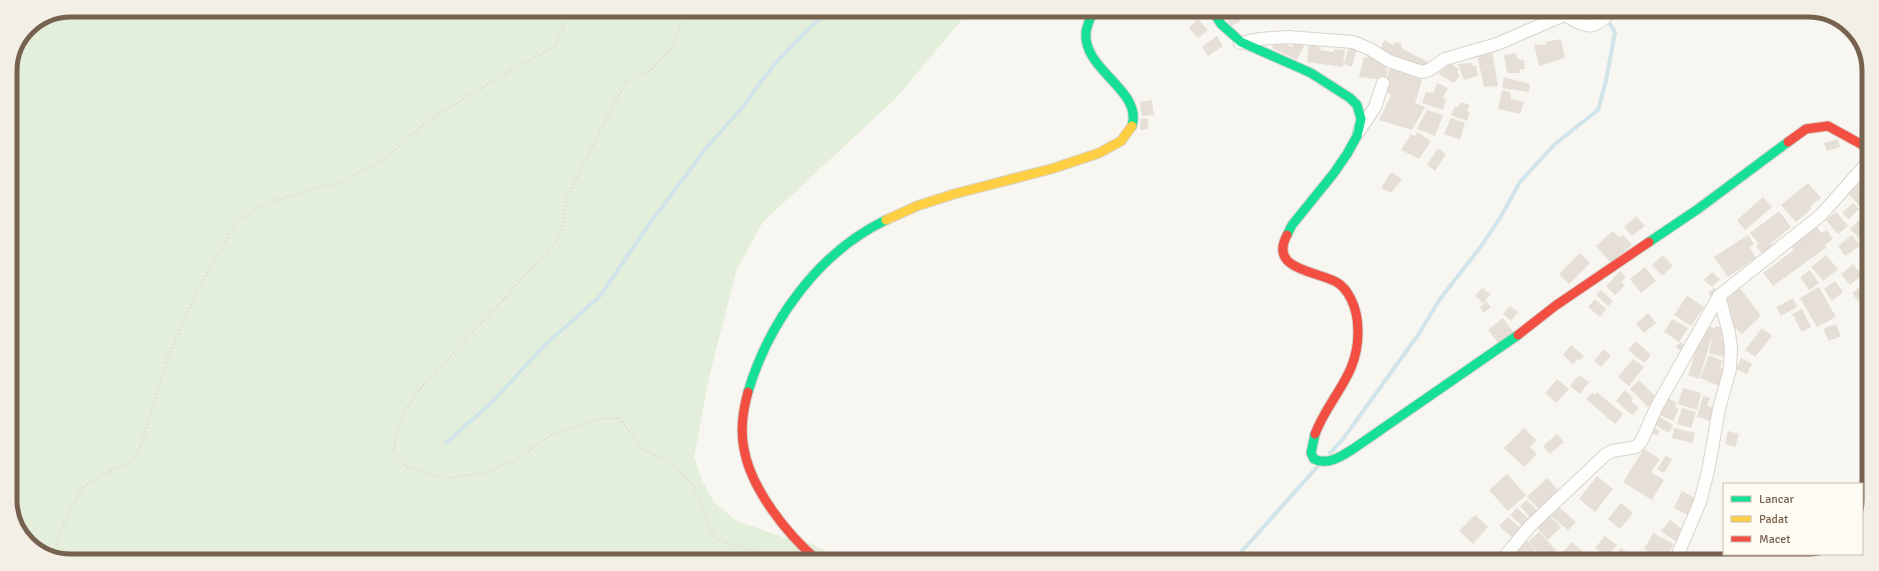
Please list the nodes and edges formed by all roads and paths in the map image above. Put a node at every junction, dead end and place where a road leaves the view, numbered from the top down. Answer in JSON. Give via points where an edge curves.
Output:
{"nodes":[{"id":1,"x":567,"y":17,"type":"edge"},
{"id":2,"x":684,"y":17,"type":"edge"},
{"id":3,"x":1090,"y":17,"type":"edge"},
{"id":4,"x":1216,"y":17,"type":"edge"},
{"id":5,"x":1554,"y":17,"type":"edge"},
{"id":6,"x":1569,"y":17,"type":"edge"},
{"id":7,"x":1605,"y":17,"type":"edge"},
{"id":8,"x":1240,"y":43,"type":"junction"},
{"id":9,"x":1383,"y":83,"type":"dead end"},
{"id":10,"x":1358,"y":132,"type":"junction"},
{"id":11,"x":1862,"y":145,"type":"edge"},
{"id":12,"x":1862,"y":169,"type":"edge"},
{"id":13,"x":1719,"y":296,"type":"junction"},
{"id":14,"x":52,"y":550,"type":"edge"},
{"id":15,"x":764,"y":554,"type":"edge"},
{"id":16,"x":810,"y":554,"type":"edge"},
{"id":17,"x":1507,"y":554,"type":"edge"},
{"id":18,"x":1678,"y":554,"type":"edge"}],
"edges":[{"from":1,"to":14,"type":"path","via":[[554,47],[428,120],[390,155],[344,181],[272,201],[238,220],[199,287],[169,354],[137,458],[82,488],[67,516],[56,546]]},
{"from":2,"to":15,"type":"path","via":[[672,48],[650,71],[627,82],[612,107],[567,198],[562,229],[554,245],[408,404],[397,429],[393,452],[407,467],[447,478],[482,473],[514,461],[552,434],[594,419],[620,418],[641,448],[670,462],[692,484],[715,539]]},
{"from":3,"to":16,"type":"street","via":[[1085,29],[1086,46],[1098,65],[1129,100],[1134,111],[1135,121],[1120,142],[1107,150],[1027,175],[946,195],[867,230],[834,256],[812,279],[789,306],[766,343],[743,412],[741,431],[744,452],[751,471],[776,514]]},
{"from":4,"to":8,"type":"street","via":[[1224,30]]},
{"from":5,"to":8,"type":"street","via":[[1497,44],[1445,59],[1422,72],[1389,61],[1354,42],[1288,37]]},
{"from":6,"to":7,"type":"street","via":[[1592,27]]},
{"from":8,"to":10,"type":"street","via":[[1307,71],[1353,101],[1360,112]]},
{"from":9,"to":10,"type":"street","via":[[1376,107]]},
{"from":10,"to":11,"type":"street","via":[[1344,160],[1289,230],[1284,246],[1287,259],[1293,266],[1337,282],[1344,288],[1354,306],[1359,323],[1360,332],[1352,367],[1324,414],[1313,439],[1312,458],[1322,462],[1334,460],[1353,449],[1505,345],[1555,306],[1698,209],[1806,129],[1828,126]]},
{"from":12,"to":13,"type":"street","via":[[1821,215]]},
{"from":13,"to":17,"type":"street","via":[[1657,406],[1641,442],[1636,446],[1605,455],[1530,526]]},
{"from":13,"to":18,"type":"street","via":[[1729,333],[1730,369],[1700,502]]}]}
